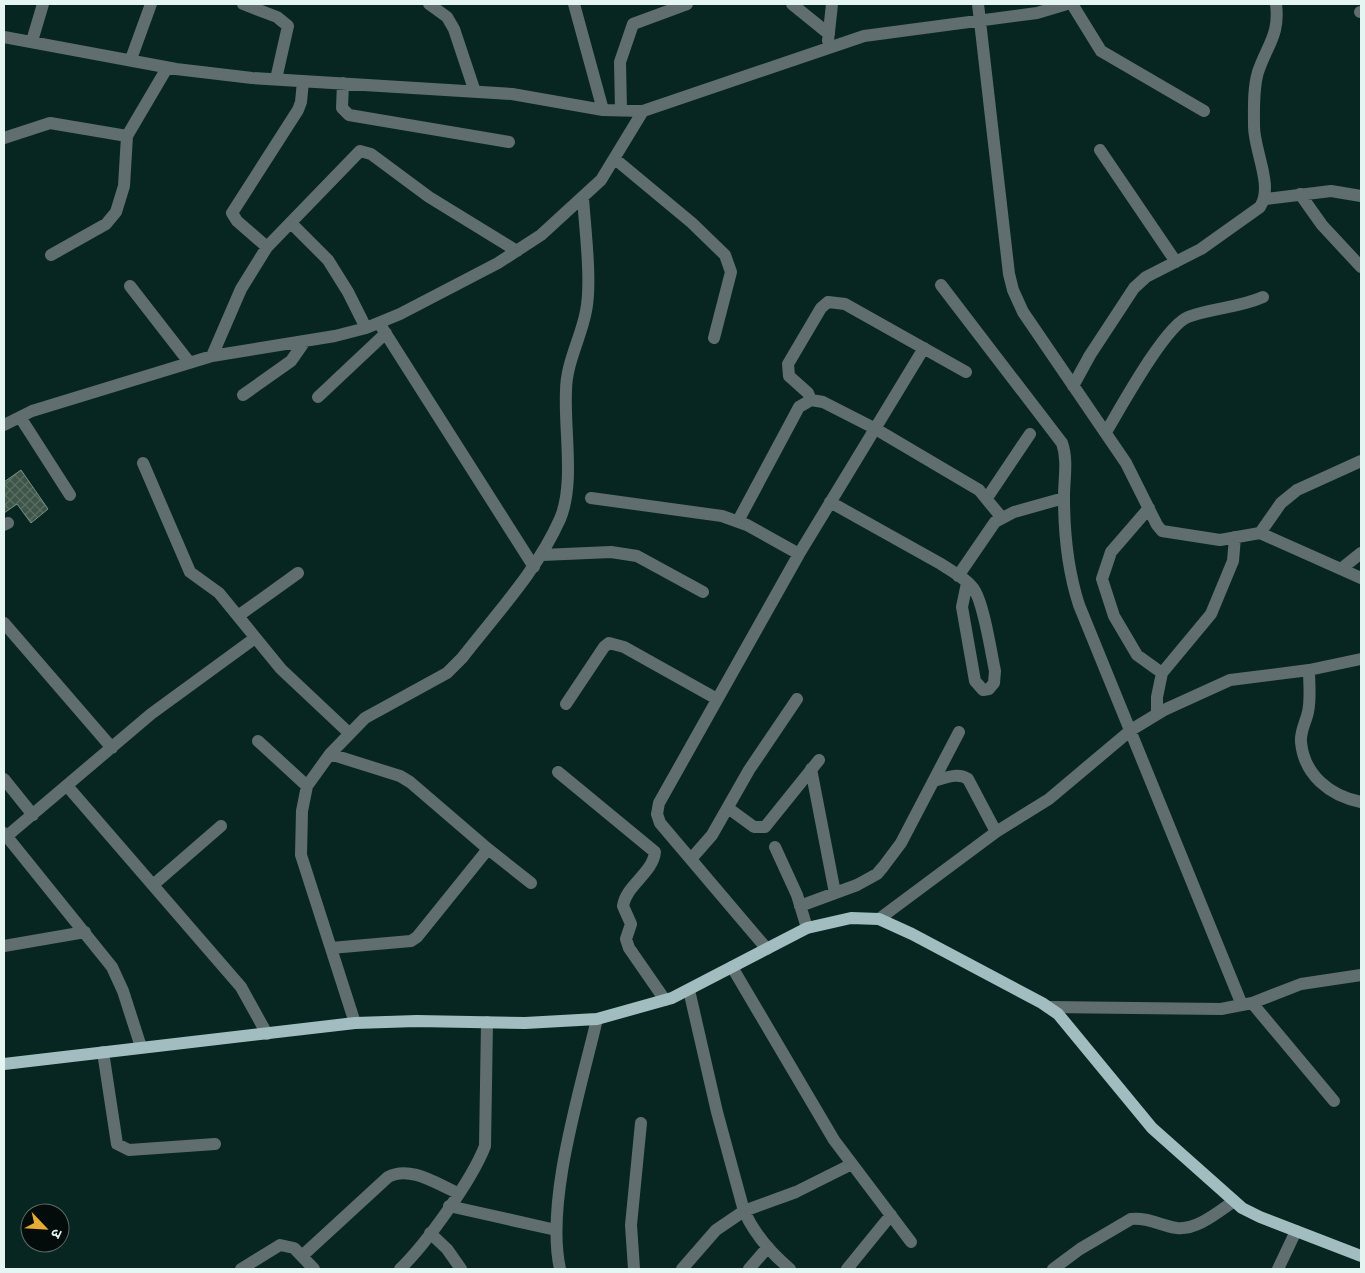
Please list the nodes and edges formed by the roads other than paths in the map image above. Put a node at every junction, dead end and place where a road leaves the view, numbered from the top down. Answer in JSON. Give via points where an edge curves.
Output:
{"nodes":[{"id":1,"x":43,"y":4,"type":"edge"},
{"id":2,"x":151,"y":4,"type":"edge"},
{"id":3,"x":243,"y":4,"type":"edge"},
{"id":4,"x":429,"y":4,"type":"edge"},
{"id":5,"x":442,"y":4,"type":"edge"},
{"id":6,"x":574,"y":4,"type":"edge"},
{"id":7,"x":687,"y":4,"type":"edge"},
{"id":8,"x":792,"y":4,"type":"edge"},
{"id":9,"x":832,"y":4,"type":"edge"},
{"id":10,"x":978,"y":4,"type":"edge"},
{"id":11,"x":1067,"y":4,"type":"edge"},
{"id":12,"x":1072,"y":4,"type":"edge"},
{"id":13,"x":1276,"y":4,"type":"edge"},
{"id":14,"x":447,"y":17,"type":"junction"},
{"id":15,"x":981,"y":19,"type":"junction"},
{"id":16,"x":829,"y":34,"type":"junction"},
{"id":17,"x":4,"y":37,"type":"edge"},
{"id":18,"x":32,"y":42,"type":"junction"},
{"id":19,"x":827,"y":47,"type":"junction"},
{"id":20,"x":131,"y":60,"type":"junction"},
{"id":21,"x":167,"y":68,"type":"junction"},
{"id":22,"x":276,"y":79,"type":"junction"},
{"id":23,"x":303,"y":81,"type":"junction"},
{"id":24,"x":343,"y":83,"type":"junction"},
{"id":25,"x":475,"y":92,"type":"junction"},
{"id":26,"x":603,"y":110,"type":"junction"},
{"id":27,"x":621,"y":110,"type":"junction"},
{"id":28,"x":644,"y":111,"type":"junction"},
{"id":29,"x":1204,"y":111,"type":"dead end"},
{"id":30,"x":127,"y":136,"type":"junction"},
{"id":31,"x":4,"y":138,"type":"edge"},
{"id":32,"x":509,"y":142,"type":"dead end"},
{"id":33,"x":1100,"y":150,"type":"dead end"},
{"id":34,"x":615,"y":159,"type":"junction"},
{"id":35,"x":1300,"y":194,"type":"junction"},
{"id":36,"x":1361,"y":196,"type":"edge"},
{"id":37,"x":583,"y":198,"type":"junction"},
{"id":38,"x":1266,"y":199,"type":"junction"},
{"id":39,"x":291,"y":223,"type":"junction"},
{"id":40,"x":267,"y":247,"type":"junction"},
{"id":41,"x":517,"y":252,"type":"junction"},
{"id":42,"x":51,"y":255,"type":"dead end"},
{"id":43,"x":1176,"y":262,"type":"junction"},
{"id":44,"x":1361,"y":267,"type":"edge"},
{"id":45,"x":941,"y":285,"type":"dead end"},
{"id":46,"x":130,"y":286,"type":"dead end"},
{"id":47,"x":1263,"y":298,"type":"dead end"},
{"id":48,"x":366,"y":328,"type":"junction"},
{"id":49,"x":382,"y":328,"type":"junction"},
{"id":50,"x":714,"y":338,"type":"dead end"},
{"id":51,"x":305,"y":341,"type":"junction"},
{"id":52,"x":924,"y":348,"type":"junction"},
{"id":53,"x":212,"y":356,"type":"junction"},
{"id":54,"x":189,"y":362,"type":"junction"},
{"id":55,"x":966,"y":372,"type":"dead end"},
{"id":56,"x":1073,"y":386,"type":"junction"},
{"id":57,"x":243,"y":395,"type":"dead end"},
{"id":58,"x":318,"y":397,"type":"dead end"},
{"id":59,"x":811,"y":400,"type":"junction"},
{"id":60,"x":20,"y":417,"type":"junction"},
{"id":61,"x":4,"y":425,"type":"edge"},
{"id":62,"x":874,"y":428,"type":"junction"},
{"id":63,"x":1106,"y":432,"type":"junction"},
{"id":64,"x":1030,"y":434,"type":"dead end"},
{"id":65,"x":1361,"y":461,"type":"edge"},
{"id":66,"x":142,"y":464,"type":"dead end"},
{"id":67,"x":70,"y":495,"type":"dead end"},
{"id":68,"x":591,"y":498,"type":"dead end"},
{"id":69,"x":987,"y":498,"type":"junction"},
{"id":70,"x":1064,"y":498,"type":"junction"},
{"id":71,"x":830,"y":502,"type":"junction"},
{"id":72,"x":1149,"y":508,"type":"junction"},
{"id":73,"x":1002,"y":518,"type":"junction"},
{"id":74,"x":738,"y":521,"type":"junction"},
{"id":75,"x":1260,"y":534,"type":"junction"},
{"id":76,"x":1236,"y":537,"type":"junction"},
{"id":77,"x":1361,"y":553,"type":"edge"},
{"id":78,"x":800,"y":554,"type":"junction"},
{"id":79,"x":542,"y":555,"type":"junction"},
{"id":80,"x":534,"y":567,"type":"junction"},
{"id":81,"x":1341,"y":569,"type":"junction"},
{"id":82,"x":298,"y":573,"type":"dead end"},
{"id":83,"x":1361,"y":578,"type":"edge"},
{"id":84,"x":963,"y":580,"type":"junction"},
{"id":85,"x":703,"y":592,"type":"dead end"},
{"id":86,"x":238,"y":616,"type":"junction"},
{"id":87,"x":4,"y":623,"type":"edge"},
{"id":88,"x":256,"y":638,"type":"junction"},
{"id":89,"x":1361,"y":659,"type":"edge"},
{"id":90,"x":1309,"y":670,"type":"junction"},
{"id":91,"x":1162,"y":673,"type":"junction"},
{"id":92,"x":717,"y":699,"type":"junction"},
{"id":93,"x":797,"y":700,"type":"dead end"},
{"id":94,"x":566,"y":704,"type":"dead end"},
{"id":95,"x":1157,"y":714,"type":"junction"},
{"id":96,"x":1130,"y":730,"type":"junction"},
{"id":97,"x":959,"y":732,"type":"dead end"},
{"id":98,"x":349,"y":733,"type":"junction"},
{"id":99,"x":258,"y":741,"type":"dead end"},
{"id":100,"x":112,"y":748,"type":"junction"},
{"id":101,"x":330,"y":754,"type":"junction"},
{"id":102,"x":558,"y":772,"type":"dead end"},
{"id":103,"x":4,"y":778,"type":"edge"},
{"id":104,"x":934,"y":781,"type":"junction"},
{"id":105,"x":307,"y":786,"type":"junction"},
{"id":106,"x":68,"y":787,"type":"junction"},
{"id":107,"x":1361,"y":802,"type":"edge"},
{"id":108,"x":728,"y":808,"type":"junction"},
{"id":109,"x":33,"y":815,"type":"junction"},
{"id":110,"x":221,"y":826,"type":"dead end"},
{"id":111,"x":996,"y":832,"type":"junction"},
{"id":112,"x":5,"y":835,"type":"edge"},
{"id":113,"x":774,"y":847,"type":"dead end"},
{"id":114,"x":488,"y":850,"type":"junction"},
{"id":115,"x":691,"y":859,"type":"junction"},
{"id":116,"x":532,"y":883,"type":"dead end"},
{"id":117,"x":153,"y":885,"type":"junction"},
{"id":118,"x":835,"y":893,"type":"junction"},
{"id":119,"x":800,"y":906,"type":"junction"},
{"id":120,"x":878,"y":919,"type":"junction"},
{"id":121,"x":807,"y":928,"type":"junction"},
{"id":122,"x":85,"y":932,"type":"junction"},
{"id":123,"x":4,"y":946,"type":"edge"},
{"id":124,"x":331,"y":948,"type":"junction"},
{"id":125,"x":767,"y":949,"type":"junction"},
{"id":126,"x":732,"y":967,"type":"junction"},
{"id":127,"x":1361,"y":975,"type":"edge"},
{"id":128,"x":689,"y":990,"type":"junction"},
{"id":129,"x":665,"y":1000,"type":"junction"},
{"id":130,"x":1247,"y":1004,"type":"junction"},
{"id":131,"x":1048,"y":1007,"type":"junction"},
{"id":132,"x":597,"y":1019,"type":"junction"},
{"id":133,"x":487,"y":1022,"type":"junction"},
{"id":134,"x":354,"y":1023,"type":"junction"},
{"id":135,"x":267,"y":1034,"type":"junction"},
{"id":136,"x":141,"y":1047,"type":"junction"},
{"id":137,"x":103,"y":1052,"type":"junction"},
{"id":138,"x":4,"y":1064,"type":"edge"},
{"id":139,"x":1334,"y":1102,"type":"dead end"},
{"id":140,"x":641,"y":1124,"type":"dead end"},
{"id":141,"x":215,"y":1144,"type":"dead end"},
{"id":142,"x":852,"y":1164,"type":"junction"},
{"id":143,"x":458,"y":1193,"type":"junction"},
{"id":144,"x":1234,"y":1202,"type":"junction"},
{"id":145,"x":449,"y":1206,"type":"junction"},
{"id":146,"x":744,"y":1210,"type":"junction"},
{"id":147,"x":891,"y":1215,"type":"junction"},
{"id":148,"x":556,"y":1230,"type":"junction"},
{"id":149,"x":1296,"y":1231,"type":"junction"},
{"id":150,"x":430,"y":1233,"type":"junction"},
{"id":151,"x":911,"y":1242,"type":"dead end"},
{"id":152,"x":768,"y":1247,"type":"junction"},
{"id":153,"x":302,"y":1256,"type":"junction"},
{"id":154,"x":1361,"y":1256,"type":"edge"},
{"id":155,"x":407,"y":1266,"type":"edge"},
{"id":156,"x":241,"y":1269,"type":"edge"},
{"id":157,"x":314,"y":1269,"type":"edge"},
{"id":158,"x":462,"y":1269,"type":"edge"},
{"id":159,"x":560,"y":1269,"type":"edge"},
{"id":160,"x":634,"y":1269,"type":"edge"},
{"id":161,"x":682,"y":1269,"type":"edge"},
{"id":162,"x":749,"y":1269,"type":"edge"},
{"id":163,"x":790,"y":1269,"type":"edge"},
{"id":164,"x":847,"y":1269,"type":"edge"},
{"id":165,"x":1053,"y":1269,"type":"edge"},
{"id":166,"x":1278,"y":1269,"type":"edge"}],
"edges":[{"from":1,"to":18,"type":"street"},
{"from":2,"to":20,"type":"street"},
{"from":3,"to":22,"type":"street","via":[[277,17],[288,26]]},
{"from":4,"to":14,"type":"street"},
{"from":5,"to":14,"type":"street"},
{"from":6,"to":26,"type":"street"},
{"from":7,"to":27,"type":"street","via":[[633,24],[620,62]]},
{"from":8,"to":16,"type":"street"},
{"from":9,"to":16,"type":"street"},
{"from":10,"to":15,"type":"street"},
{"from":11,"to":15,"type":"street","via":[[1037,13]]},
{"from":12,"to":29,"type":"street","via":[[1101,51]]},
{"from":13,"to":38,"type":"street","via":[[1277,28],[1255,84],[1255,144]]},
{"from":14,"to":25,"type":"street"},
{"from":15,"to":19,"type":"street","via":[[864,36]]},
{"from":15,"to":56,"type":"street","via":[[996,170],[1013,290]]},
{"from":16,"to":19,"type":"street"},
{"from":17,"to":18,"type":"street"},
{"from":18,"to":20,"type":"street"},
{"from":19,"to":28,"type":"street"},
{"from":20,"to":21,"type":"street"},
{"from":21,"to":22,"type":"street"},
{"from":21,"to":30,"type":"street"},
{"from":22,"to":23,"type":"street"},
{"from":23,"to":24,"type":"street"},
{"from":23,"to":40,"type":"street","via":[[298,110],[232,213],[237,222]]},
{"from":24,"to":25,"type":"street"},
{"from":24,"to":32,"type":"street","via":[[342,108],[349,115]]},
{"from":25,"to":26,"type":"street","via":[[512,94]]},
{"from":26,"to":27,"type":"street"},
{"from":27,"to":28,"type":"street"},
{"from":28,"to":34,"type":"street"},
{"from":30,"to":31,"type":"street","via":[[50,123]]},
{"from":30,"to":42,"type":"street","via":[[124,186],[116,212],[106,224]]},
{"from":33,"to":43,"type":"street"},
{"from":34,"to":37,"type":"street"},
{"from":34,"to":50,"type":"street","via":[[726,255],[731,272]]},
{"from":35,"to":36,"type":"street","via":[[1332,191]]},
{"from":35,"to":38,"type":"street"},
{"from":35,"to":44,"type":"street","via":[[1322,226]]},
{"from":37,"to":41,"type":"street"},
{"from":37,"to":79,"type":"street","via":[[588,291],[566,391],[565,497],[561,517]]},
{"from":38,"to":43,"type":"street","via":[[1260,207],[1201,249]]},
{"from":39,"to":40,"type":"street"},
{"from":39,"to":41,"type":"street","via":[[360,151]]},
{"from":39,"to":48,"type":"street","via":[[328,260]]},
{"from":40,"to":53,"type":"street","via":[[241,289]]},
{"from":41,"to":49,"type":"street"},
{"from":43,"to":56,"type":"street","via":[[1146,277],[1134,288]]},
{"from":45,"to":70,"type":"street","via":[[1062,443],[1066,453]]},
{"from":46,"to":54,"type":"street"},
{"from":47,"to":63,"type":"street","via":[[1189,316],[1178,322]]},
{"from":48,"to":49,"type":"street"},
{"from":48,"to":51,"type":"street"},
{"from":49,"to":58,"type":"street"},
{"from":49,"to":80,"type":"street"},
{"from":51,"to":53,"type":"street"},
{"from":51,"to":57,"type":"street","via":[[291,361]]},
{"from":52,"to":55,"type":"street"},
{"from":52,"to":59,"type":"street","via":[[846,304],[828,302],[821,308],[788,364],[789,376],[808,393]]},
{"from":52,"to":62,"type":"street"},
{"from":53,"to":54,"type":"street"},
{"from":54,"to":60,"type":"street"},
{"from":56,"to":63,"type":"street"},
{"from":59,"to":62,"type":"street","via":[[823,402]]},
{"from":59,"to":74,"type":"street","via":[[799,407]]},
{"from":60,"to":61,"type":"street"},
{"from":60,"to":67,"type":"street"},
{"from":62,"to":69,"type":"street","via":[[979,490]]},
{"from":62,"to":71,"type":"street"},
{"from":63,"to":72,"type":"street"},
{"from":64,"to":69,"type":"street"},
{"from":65,"to":75,"type":"street","via":[[1297,490],[1281,503]]},
{"from":66,"to":86,"type":"street","via":[[190,572],[219,594]]},
{"from":68,"to":74,"type":"street"},
{"from":69,"to":73,"type":"street"},
{"from":70,"to":73,"type":"street"},
{"from":70,"to":96,"type":"street","via":[[1068,559],[1074,589]]},
{"from":71,"to":78,"type":"street"},
{"from":71,"to":84,"type":"street"},
{"from":72,"to":76,"type":"street","via":[[1162,531],[1220,540]]},
{"from":72,"to":91,"type":"street","via":[[1111,552],[1102,580],[1114,616],[1137,655]]},
{"from":73,"to":84,"type":"street","via":[[995,522]]},
{"from":74,"to":78,"type":"street"},
{"from":75,"to":76,"type":"street"},
{"from":75,"to":81,"type":"street"},
{"from":76,"to":91,"type":"street","via":[[1233,561],[1211,614]]},
{"from":77,"to":81,"type":"street"},
{"from":78,"to":92,"type":"street"},
{"from":79,"to":80,"type":"street"},
{"from":79,"to":85,"type":"street","via":[[611,552],[637,556]]},
{"from":80,"to":98,"type":"street","via":[[447,673],[381,708]]},
{"from":81,"to":83,"type":"street"},
{"from":82,"to":86,"type":"street"},
{"from":84,"to":84,"type":"street","via":[[976,591],[978,598],[995,671],[994,683],[989,689],[983,690],[975,681],[962,607]]},
{"from":86,"to":88,"type":"street"},
{"from":87,"to":100,"type":"street"},
{"from":88,"to":98,"type":"street","via":[[280,669]]},
{"from":88,"to":100,"type":"street","via":[[151,714]]},
{"from":89,"to":90,"type":"street"},
{"from":90,"to":95,"type":"street","via":[[1230,680]]},
{"from":90,"to":107,"type":"street","via":[[1308,711],[1301,742],[1306,760],[1321,784],[1334,794]]},
{"from":91,"to":95,"type":"street","via":[[1156,697]]},
{"from":92,"to":94,"type":"street","via":[[624,647],[609,643]]},
{"from":92,"to":115,"type":"street","via":[[659,803],[657,814],[660,823]]},
{"from":93,"to":108,"type":"street","via":[[749,770]]},
{"from":95,"to":96,"type":"street"},
{"from":96,"to":111,"type":"street","via":[[1049,799]]},
{"from":96,"to":130,"type":"street"},
{"from":97,"to":104,"type":"street"},
{"from":98,"to":101,"type":"street"},
{"from":99,"to":105,"type":"street"},
{"from":100,"to":106,"type":"street"},
{"from":101,"to":105,"type":"street"},
{"from":101,"to":114,"type":"street","via":[[410,782]]},
{"from":102,"to":129,"type":"street","via":[[655,852],[628,892],[623,906],[631,924],[626,939],[629,948]]},
{"from":103,"to":109,"type":"street"},
{"from":104,"to":111,"type":"street","via":[[957,775],[968,779]]},
{"from":104,"to":118,"type":"street","via":[[898,848],[883,867],[868,879]]},
{"from":105,"to":124,"type":"street","via":[[302,811],[301,855]]},
{"from":106,"to":109,"type":"street"},
{"from":106,"to":117,"type":"street"},
{"from":108,"to":115,"type":"street","via":[[712,835]]},
{"from":108,"to":118,"type":"street","via":[[754,827],[765,826],[815,765]]},
{"from":109,"to":112,"type":"street"},
{"from":110,"to":117,"type":"street"},
{"from":111,"to":120,"type":"street"},
{"from":112,"to":122,"type":"street"},
{"from":113,"to":119,"type":"street"},
{"from":114,"to":116,"type":"street"},
{"from":114,"to":124,"type":"street","via":[[411,941]]},
{"from":115,"to":125,"type":"street"},
{"from":117,"to":135,"type":"street","via":[[241,987]]},
{"from":118,"to":119,"type":"street"},
{"from":119,"to":121,"type":"street"},
{"from":120,"to":121,"type":"main road","via":[[851,918]]},
{"from":120,"to":131,"type":"main road"},
{"from":121,"to":125,"type":"main road"},
{"from":122,"to":123,"type":"street"},
{"from":122,"to":136,"type":"street","via":[[112,967]]},
{"from":124,"to":134,"type":"street"},
{"from":125,"to":126,"type":"main road"},
{"from":126,"to":128,"type":"main road"},
{"from":126,"to":142,"type":"street","via":[[834,1140]]},
{"from":127,"to":130,"type":"street","via":[[1301,984]]},
{"from":128,"to":129,"type":"main road"},
{"from":128,"to":146,"type":"street"},
{"from":129,"to":132,"type":"main road"},
{"from":130,"to":131,"type":"street","via":[[1221,1010]]},
{"from":130,"to":139,"type":"street"},
{"from":131,"to":144,"type":"main road","via":[[1069,1027],[1152,1128]]},
{"from":132,"to":133,"type":"main road"},
{"from":132,"to":148,"type":"street","via":[[567,1148]]},
{"from":133,"to":134,"type":"main road"},
{"from":133,"to":143,"type":"street","via":[[485,1146]]},
{"from":134,"to":135,"type":"main road"},
{"from":135,"to":136,"type":"main road"},
{"from":136,"to":137,"type":"main road"},
{"from":137,"to":138,"type":"main road"},
{"from":137,"to":141,"type":"street","via":[[117,1144],[129,1150]]},
{"from":140,"to":160,"type":"street","via":[[631,1224]]},
{"from":142,"to":146,"type":"street","via":[[796,1192]]},
{"from":142,"to":147,"type":"street"},
{"from":143,"to":145,"type":"street"},
{"from":143,"to":153,"type":"street","via":[[416,1174],[395,1173]]},
{"from":144,"to":149,"type":"main road","via":[[1260,1217]]},
{"from":144,"to":165,"type":"street","via":[[1206,1220],[1186,1227],[1131,1219]]},
{"from":145,"to":148,"type":"street"},
{"from":145,"to":150,"type":"street"},
{"from":146,"to":152,"type":"street","via":[[748,1221]]},
{"from":146,"to":161,"type":"street","via":[[716,1230]]},
{"from":147,"to":151,"type":"street"},
{"from":147,"to":164,"type":"street"},
{"from":148,"to":159,"type":"street"},
{"from":149,"to":154,"type":"main road"},
{"from":149,"to":166,"type":"street"},
{"from":150,"to":155,"type":"street"},
{"from":150,"to":158,"type":"street"},
{"from":152,"to":162,"type":"street"},
{"from":152,"to":163,"type":"street"},
{"from":153,"to":156,"type":"street","via":[[294,1248],[280,1245]]},
{"from":153,"to":157,"type":"street"}]}
